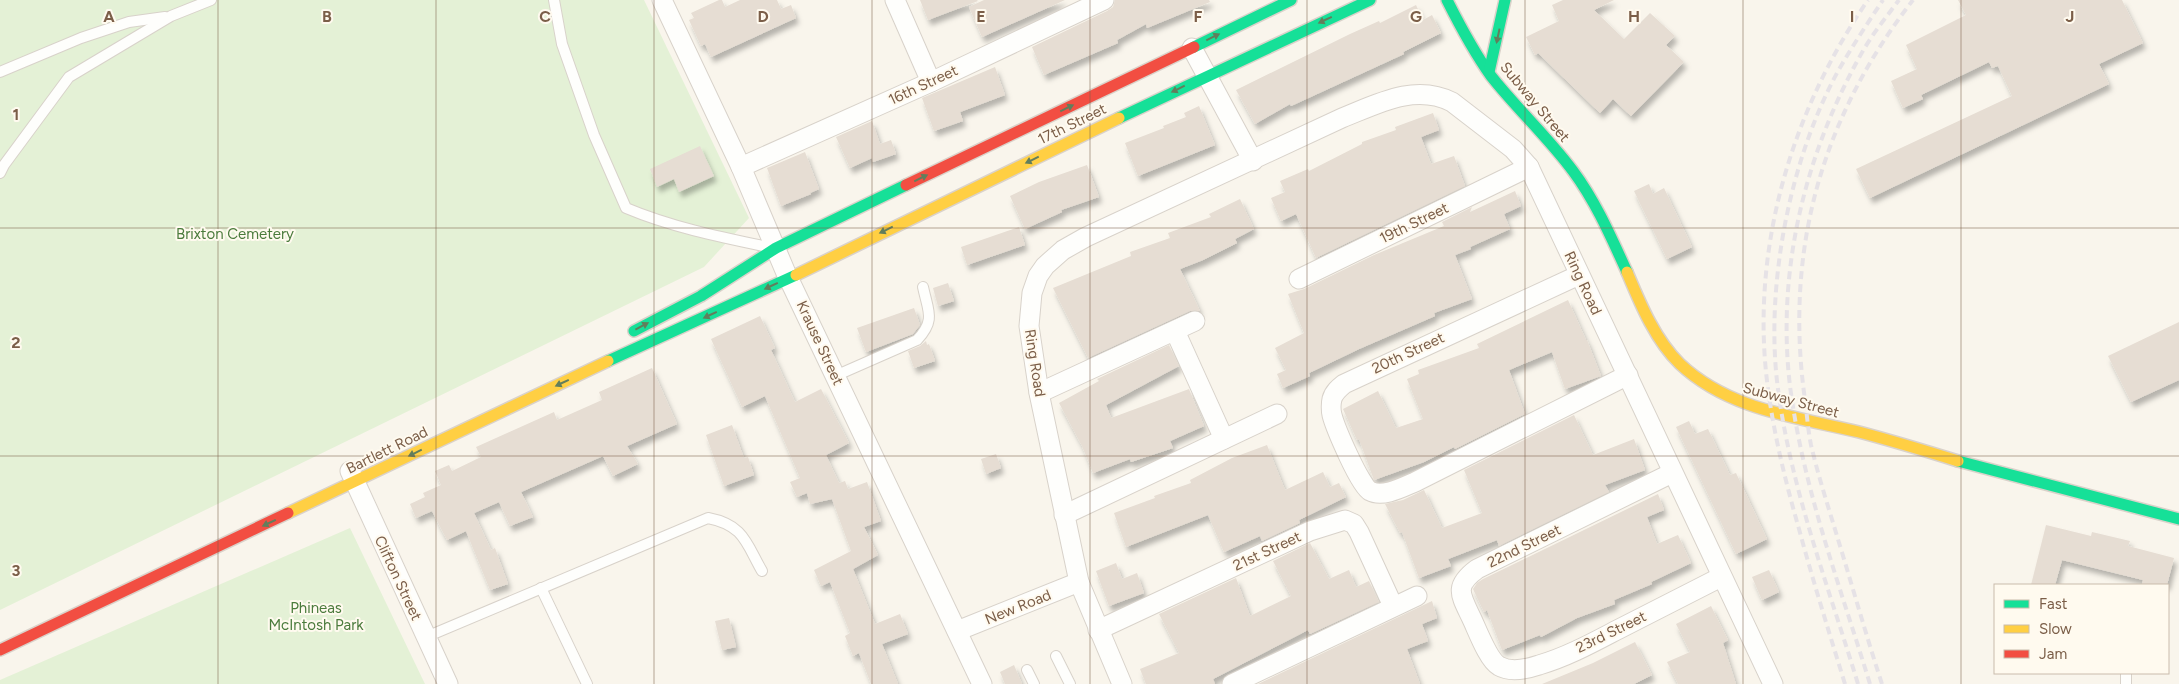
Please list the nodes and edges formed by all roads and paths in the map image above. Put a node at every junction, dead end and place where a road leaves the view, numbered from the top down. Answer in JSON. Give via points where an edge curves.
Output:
{"nodes":[{"id":1,"x":211,"y":0,"type":"edge"},
{"id":2,"x":554,"y":0,"type":"edge"},
{"id":3,"x":662,"y":0,"type":"edge"},
{"id":4,"x":895,"y":0,"type":"edge"},
{"id":5,"x":1104,"y":0,"type":"edge"},
{"id":6,"x":1291,"y":0,"type":"edge"},
{"id":7,"x":1370,"y":0,"type":"edge"},
{"id":8,"x":1447,"y":0,"type":"edge"},
{"id":9,"x":1505,"y":0,"type":"edge"},
{"id":10,"x":170,"y":16,"type":"junction"},
{"id":11,"x":1192,"y":48,"type":"junction"},
{"id":12,"x":0,"y":72,"type":"edge"},
{"id":13,"x":1490,"y":72,"type":"junction"},
{"id":14,"x":1206,"y":76,"type":"junction"},
{"id":15,"x":931,"y":82,"type":"junction"},
{"id":16,"x":1253,"y":161,"type":"junction"},
{"id":17,"x":741,"y":167,"type":"junction"},
{"id":18,"x":1529,"y":167,"type":"junction"},
{"id":19,"x":0,"y":173,"type":"edge"},
{"id":20,"x":776,"y":248,"type":"junction"},
{"id":21,"x":1579,"y":275,"type":"junction"},
{"id":22,"x":789,"y":278,"type":"junction"},
{"id":23,"x":1299,"y":279,"type":"dead end"},
{"id":24,"x":923,"y":287,"type":"dead end"},
{"id":25,"x":1195,"y":321,"type":"dead end"},
{"id":26,"x":1175,"y":331,"type":"junction"},
{"id":27,"x":623,"y":336,"type":"dead end"},
{"id":28,"x":1628,"y":375,"type":"junction"},
{"id":29,"x":836,"y":376,"type":"junction"},
{"id":30,"x":1039,"y":393,"type":"junction"},
{"id":31,"x":1277,"y":414,"type":"dead end"},
{"id":32,"x":1224,"y":440,"type":"junction"},
{"id":33,"x":377,"y":458,"type":"dead end"},
{"id":34,"x":1672,"y":473,"type":"junction"},
{"id":35,"x":352,"y":476,"type":"junction"},
{"id":36,"x":1064,"y":515,"type":"junction"},
{"id":37,"x":2179,"y":519,"type":"edge"},
{"id":38,"x":762,"y":571,"type":"dead end"},
{"id":39,"x":1721,"y":577,"type":"junction"},
{"id":40,"x":1079,"y":582,"type":"junction"},
{"id":41,"x":541,"y":588,"type":"junction"},
{"id":42,"x":1417,"y":596,"type":"dead end"},
{"id":43,"x":1393,"y":606,"type":"junction"},
{"id":44,"x":1098,"y":630,"type":"junction"},
{"id":45,"x":957,"y":631,"type":"junction"},
{"id":46,"x":0,"y":637,"type":"edge"},
{"id":47,"x":426,"y":637,"type":"junction"},
{"id":48,"x":0,"y":650,"type":"edge"},
{"id":49,"x":1056,"y":656,"type":"dead end"},
{"id":50,"x":1497,"y":665,"type":"joint"},
{"id":51,"x":1028,"y":670,"type":"dead end"},
{"id":52,"x":1771,"y":683,"type":"edge"},
{"id":53,"x":448,"y":684,"type":"edge"},
{"id":54,"x":587,"y":684,"type":"edge"},
{"id":55,"x":982,"y":684,"type":"edge"},
{"id":56,"x":1034,"y":684,"type":"edge"},
{"id":57,"x":1070,"y":684,"type":"edge"},
{"id":58,"x":1122,"y":684,"type":"edge"},
{"id":59,"x":1232,"y":684,"type":"edge"}],
"edges":[{"from":1,"to":10,"type":"lane"},
{"from":2,"to":20,"type":"lane","via":[[562,44],[594,135],[626,208],[702,233]]},
{"from":3,"to":17,"type":"street","name":"Krause Street"},
{"from":4,"to":15,"type":"street"},
{"from":5,"to":15,"type":"street","name":"16th Street"},
{"from":11,"to":6,"type":"main road","name":"17th Street","one_way":true},
{"from":7,"to":14,"type":"main road","name":"17th Street","one_way":true},
{"from":8,"to":13,"type":"main road","name":"Subway Street"},
{"from":9,"to":13,"type":"main road","one_way":true},
{"from":10,"to":12,"type":"lane","via":[[129,22]]},
{"from":10,"to":19,"type":"lane","via":[[68,76]]},
{"from":11,"to":14,"type":"street"},
{"from":20,"to":11,"type":"main road","name":"17th Street","one_way":true},
{"from":13,"to":37,"type":"main road","name":"Subway Street","via":[[1584,187],[1649,319],[1667,348],[1678,363],[1715,391],[1780,415],[1860,432]]},
{"from":14,"to":16,"type":"street"},
{"from":14,"to":22,"type":"main road","name":"17th Street","one_way":true},
{"from":15,"to":17,"type":"street","name":"16th Street"},
{"from":16,"to":18,"type":"street","name":"Ring Road","via":[[1379,103],[1406,95],[1424,94],[1452,102],[1513,149]]},
{"from":16,"to":30,"type":"street","name":"Ring Road","via":[[1062,250],[1045,266],[1032,293],[1029,312]]},
{"from":17,"to":20,"type":"street","name":"Krause Street"},
{"from":18,"to":21,"type":"street","name":"Ring Road"},
{"from":18,"to":23,"type":"street","name":"19th Street"},
{"from":20,"to":22,"type":"street","name":"Krause Street"},
{"from":27,"to":20,"type":"main road","one_way":true,"via":[[702,296]]},
{"from":21,"to":28,"type":"street","name":"Ring Road"},
{"from":21,"to":28,"type":"street","name":"20th Street","via":[[1344,384],[1332,399],[1332,414],[1353,465],[1370,492],[1387,492],[1415,482]]},
{"from":22,"to":29,"type":"street","name":"Krause Street"},
{"from":22,"to":35,"type":"main road","name":"Bartlett Road","one_way":true},
{"from":24,"to":29,"type":"lane","via":[[930,319],[927,329],[917,340]]},
{"from":25,"to":26,"type":"street"},
{"from":26,"to":30,"type":"street"},
{"from":26,"to":32,"type":"street"},
{"from":28,"to":34,"type":"street","name":"Ring Road"},
{"from":29,"to":45,"type":"street","name":"Krause Street"},
{"from":30,"to":36,"type":"street","name":"Ring Road"},
{"from":31,"to":32,"type":"street"},
{"from":32,"to":36,"type":"street"},
{"from":33,"to":35,"type":"main road","name":"Bartlett Road"},
{"from":34,"to":39,"type":"street","name":"Ring Road"},
{"from":34,"to":50,"type":"street","name":"22nd Street","via":[[1477,568],[1467,576],[1462,582],[1461,594],[1490,657]]},
{"from":35,"to":46,"type":"main road","name":"Bartlett Road"},
{"from":35,"to":47,"type":"street","name":"Clifton Street"},
{"from":35,"to":48,"type":"main road","name":"Bartlett Road","one_way":true},
{"from":36,"to":40,"type":"street","name":"Ring Road"},
{"from":38,"to":41,"type":"lane","via":[[740,532],[726,521],[708,518]]},
{"from":39,"to":50,"type":"street","name":"23rd Street","via":[[1596,641],[1541,665],[1519,670]]},
{"from":39,"to":52,"type":"street","name":"Ring Road"},
{"from":40,"to":44,"type":"street","name":"Ring Road"},
{"from":40,"to":45,"type":"street","name":"New Road"},
{"from":41,"to":47,"type":"lane"},
{"from":41,"to":54,"type":"lane"},
{"from":42,"to":43,"type":"street"},
{"from":43,"to":44,"type":"street","name":"21st Street","via":[[1359,532],[1354,524],[1345,520],[1310,531]]},
{"from":43,"to":59,"type":"street"},
{"from":44,"to":58,"type":"street","name":"Ring Road"},
{"from":45,"to":55,"type":"street","name":"Krause Street"},
{"from":47,"to":53,"type":"street","name":"Clifton Street"},
{"from":49,"to":57,"type":"lane"},
{"from":51,"to":56,"type":"lane"}]}
